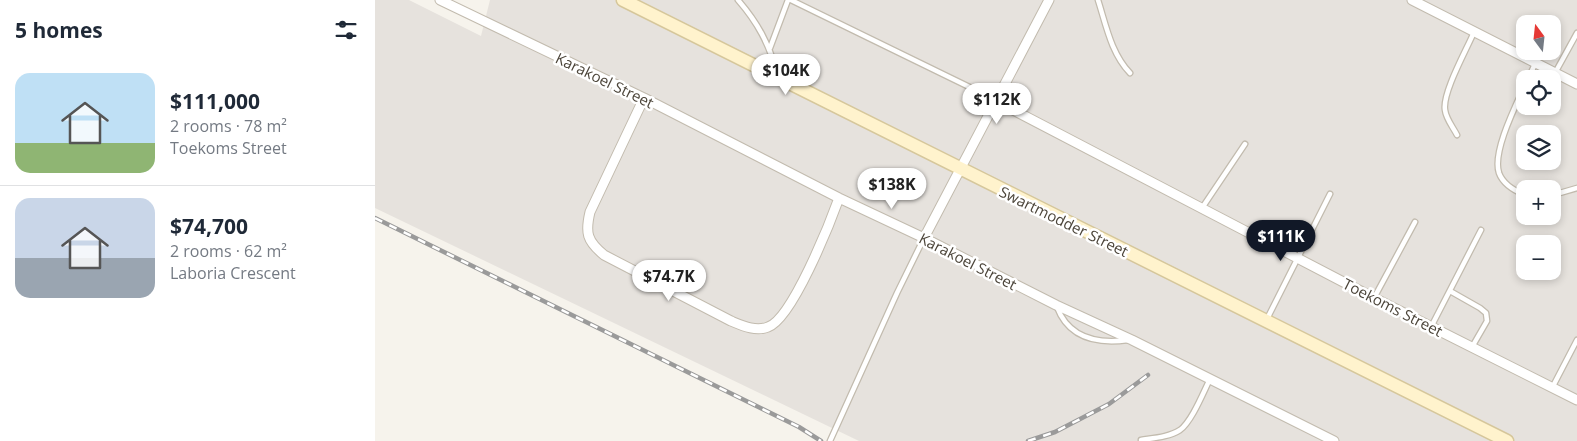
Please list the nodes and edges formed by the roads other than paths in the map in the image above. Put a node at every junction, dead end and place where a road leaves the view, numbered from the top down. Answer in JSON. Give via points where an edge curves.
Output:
{"nodes":[{"id":1,"x":440,"y":0,"type":"edge"},
{"id":2,"x":623,"y":0,"type":"edge"},
{"id":3,"x":738,"y":0,"type":"edge"},
{"id":4,"x":789,"y":0,"type":"edge"},
{"id":5,"x":1049,"y":0,"type":"edge"},
{"id":6,"x":1098,"y":0,"type":"edge"},
{"id":7,"x":1412,"y":0,"type":"edge"},
{"id":8,"x":1474,"y":32,"type":"junction"},
{"id":9,"x":1577,"y":32,"type":"edge"},
{"id":10,"x":770,"y":48,"type":"junction"},
{"id":11,"x":1535,"y":64,"type":"junction"},
{"id":12,"x":1532,"y":70,"type":"edge"},
{"id":13,"x":1548,"y":70,"type":"edge"},
{"id":14,"x":1557,"y":70,"type":"edge"},
{"id":15,"x":1130,"y":73,"type":"dead end"},
{"id":16,"x":1561,"y":76,"type":"edge"},
{"id":17,"x":778,"y":77,"type":"junction"},
{"id":18,"x":1577,"y":84,"type":"edge"},
{"id":19,"x":644,"y":98,"type":"junction"},
{"id":20,"x":997,"y":101,"type":"junction"},
{"id":21,"x":1516,"y":105,"type":"edge"},
{"id":22,"x":1457,"y":135,"type":"dead end"},
{"id":23,"x":1245,"y":144,"type":"dead end"},
{"id":24,"x":960,"y":170,"type":"junction"},
{"id":25,"x":1577,"y":188,"type":"edge"},
{"id":26,"x":1516,"y":191,"type":"edge"},
{"id":27,"x":1561,"y":193,"type":"edge"},
{"id":28,"x":1330,"y":194,"type":"dead end"},
{"id":29,"x":839,"y":198,"type":"junction"},
{"id":30,"x":1202,"y":208,"type":"junction"},
{"id":31,"x":1415,"y":222,"type":"dead end"},
{"id":32,"x":1481,"y":230,"type":"dead end"},
{"id":33,"x":924,"y":238,"type":"junction"},
{"id":34,"x":1297,"y":258,"type":"junction"},
{"id":35,"x":1450,"y":291,"type":"junction"},
{"id":36,"x":1374,"y":298,"type":"junction"},
{"id":37,"x":1056,"y":305,"type":"junction"},
{"id":38,"x":1267,"y":321,"type":"junction"},
{"id":39,"x":1431,"y":327,"type":"junction"},
{"id":40,"x":1132,"y":340,"type":"junction"},
{"id":41,"x":1577,"y":340,"type":"edge"},
{"id":42,"x":1472,"y":347,"type":"junction"},
{"id":43,"x":1210,"y":379,"type":"junction"},
{"id":44,"x":1552,"y":388,"type":"junction"},
{"id":45,"x":1577,"y":400,"type":"edge"},
{"id":46,"x":1141,"y":440,"type":"edge"},
{"id":47,"x":830,"y":441,"type":"edge"},
{"id":48,"x":1334,"y":441,"type":"edge"},
{"id":49,"x":1507,"y":441,"type":"edge"}],
"edges":[{"from":1,"to":19,"type":"street","name":"Karakoel Street"},
{"from":2,"to":17,"type":"main road","name":"Swartmodder Street"},
{"from":3,"to":10,"type":"lane"},
{"from":4,"to":10,"type":"lane"},
{"from":4,"to":20,"type":"lane"},
{"from":5,"to":20,"type":"street"},
{"from":6,"to":15,"type":"lane","via":[[1115,54]]},
{"from":7,"to":8,"type":"street"},
{"from":8,"to":11,"type":"street"},
{"from":8,"to":22,"type":"lane","via":[[1444,103],[1448,120]]},
{"from":9,"to":14,"type":"lane"},
{"from":10,"to":17,"type":"lane"},
{"from":11,"to":12,"type":"lane"},
{"from":11,"to":13,"type":"street"},
{"from":16,"to":18,"type":"street"},
{"from":17,"to":24,"type":"main road","name":"Swartmodder Street"},
{"from":19,"to":29,"type":"street","name":"Karakoel Street"},
{"from":19,"to":29,"type":"street","via":[[590,212],[589,239],[604,255],[731,321],[759,329],[779,321],[794,300]]},
{"from":20,"to":24,"type":"street"},
{"from":20,"to":30,"type":"street","name":"Toekoms Street"},
{"from":21,"to":26,"type":"lane","via":[[1498,161],[1500,175]]},
{"from":23,"to":30,"type":"lane"},
{"from":24,"to":33,"type":"street"},
{"from":24,"to":38,"type":"main road","name":"Swartmodder Street"},
{"from":25,"to":27,"type":"lane"},
{"from":28,"to":34,"type":"lane"},
{"from":29,"to":33,"type":"street","name":"Karakoel Street"},
{"from":30,"to":34,"type":"street","name":"Toekoms Street"},
{"from":31,"to":36,"type":"lane"},
{"from":32,"to":35,"type":"lane"},
{"from":33,"to":37,"type":"street","name":"Karakoel Street"},
{"from":33,"to":47,"type":"lane"},
{"from":34,"to":36,"type":"street","name":"Toekoms Street"},
{"from":34,"to":38,"type":"lane"},
{"from":35,"to":39,"type":"lane"},
{"from":35,"to":42,"type":"lane","via":[[1486,314],[1487,321]]},
{"from":36,"to":39,"type":"street","name":"Toekoms Street"},
{"from":37,"to":40,"type":"street","name":"Karakoel Street"},
{"from":37,"to":40,"type":"lane","via":[[1066,324],[1085,336],[1105,342]]},
{"from":38,"to":49,"type":"main road","name":"Swartmodder Street"},
{"from":39,"to":42,"type":"street","name":"Toekoms Street"},
{"from":40,"to":43,"type":"street","name":"Karakoel Street"},
{"from":41,"to":44,"type":"lane"},
{"from":42,"to":44,"type":"street","name":"Toekoms Street"},
{"from":43,"to":46,"type":"lane","via":[[1181,429]]},
{"from":43,"to":48,"type":"street","name":"Karakoel Street"},
{"from":44,"to":45,"type":"street","name":"Toekoms Street"}]}
